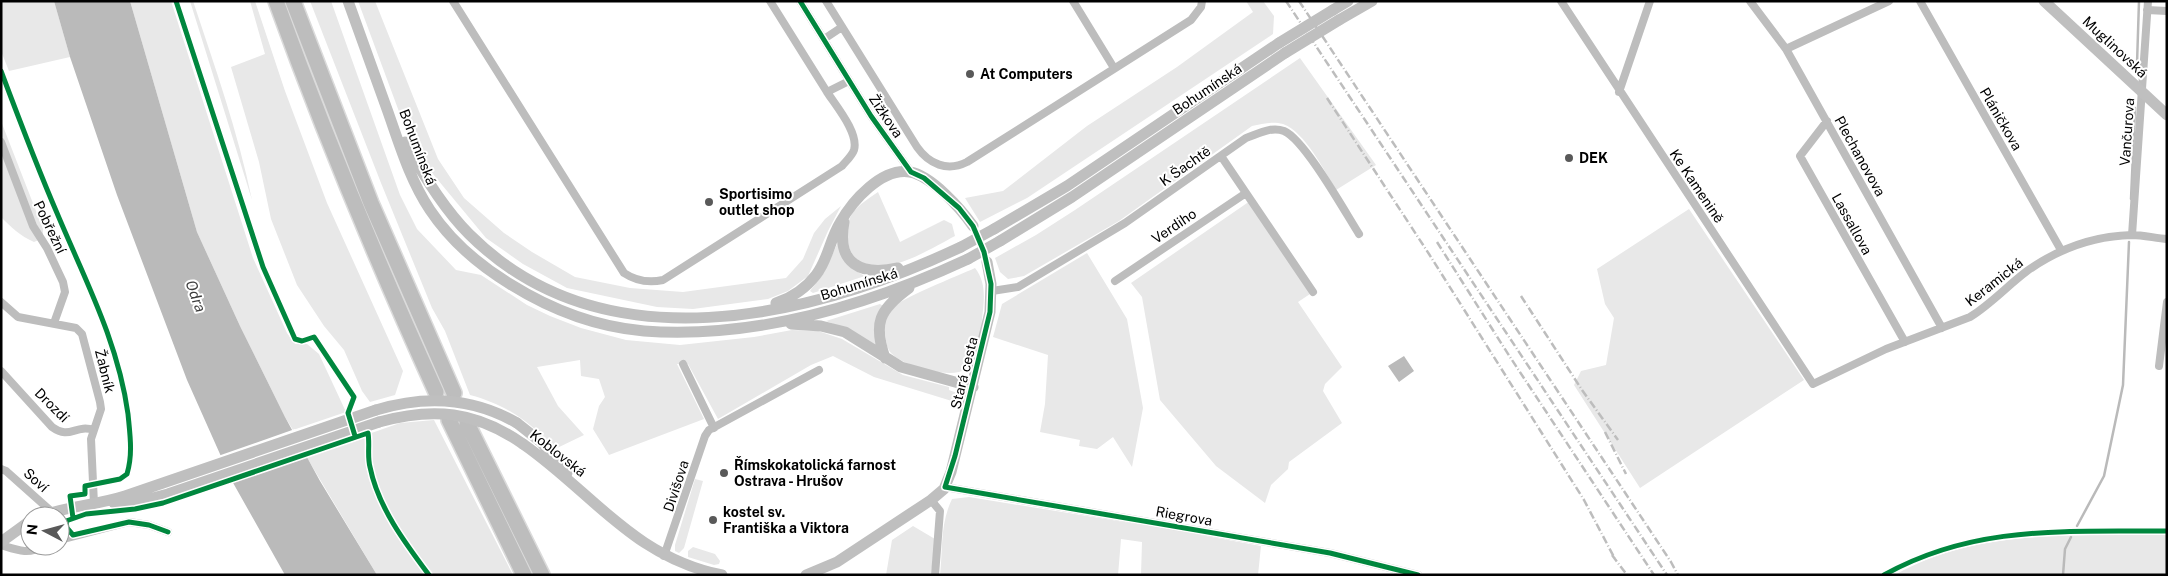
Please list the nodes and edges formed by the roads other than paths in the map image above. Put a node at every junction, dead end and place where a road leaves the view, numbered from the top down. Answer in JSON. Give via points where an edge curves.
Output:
{"nodes":[{"id":1,"x":276,"y":1,"type":"edge"},
{"id":2,"x":293,"y":1,"type":"edge"},
{"id":3,"x":348,"y":1,"type":"edge"},
{"id":4,"x":453,"y":1,"type":"edge"},
{"id":5,"x":770,"y":1,"type":"edge"},
{"id":6,"x":800,"y":1,"type":"edge"},
{"id":7,"x":826,"y":1,"type":"edge"},
{"id":8,"x":1073,"y":1,"type":"edge"},
{"id":9,"x":1202,"y":1,"type":"edge"},
{"id":10,"x":1348,"y":1,"type":"edge"},
{"id":11,"x":1372,"y":1,"type":"edge"},
{"id":12,"x":1561,"y":1,"type":"edge"},
{"id":13,"x":1650,"y":1,"type":"edge"},
{"id":14,"x":1750,"y":1,"type":"edge"},
{"id":15,"x":1889,"y":1,"type":"edge"},
{"id":16,"x":1920,"y":1,"type":"edge"},
{"id":17,"x":2044,"y":1,"type":"edge"},
{"id":18,"x":2148,"y":1,"type":"edge"},
{"id":19,"x":2147,"y":10,"type":"junction"},
{"id":20,"x":2167,"y":11,"type":"edge"},
{"id":21,"x":842,"y":27,"type":"junction"},
{"id":22,"x":824,"y":39,"type":"junction"},
{"id":23,"x":1282,"y":48,"type":"junction"},
{"id":24,"x":1786,"y":49,"type":"junction"},
{"id":25,"x":1114,"y":68,"type":"junction"},
{"id":26,"x":849,"y":81,"type":"junction"},
{"id":27,"x":827,"y":92,"type":"junction"},
{"id":28,"x":1619,"y":92,"type":"junction"},
{"id":29,"x":2142,"y":92,"type":"junction"},
{"id":30,"x":386,"y":105,"type":"junction"},
{"id":31,"x":2167,"y":115,"type":"edge"},
{"id":32,"x":1827,"y":122,"type":"junction"},
{"id":33,"x":1,"y":142,"type":"edge"},
{"id":34,"x":1221,"y":156,"type":"junction"},
{"id":35,"x":911,"y":172,"type":"junction"},
{"id":36,"x":1246,"y":193,"type":"junction"},
{"id":37,"x":847,"y":210,"type":"junction"},
{"id":38,"x":972,"y":226,"type":"dead end"},
{"id":39,"x":1360,"y":234,"type":"dead end"},
{"id":40,"x":2132,"y":235,"type":"junction"},
{"id":41,"x":2167,"y":239,"type":"edge"},
{"id":42,"x":2061,"y":250,"type":"junction"},
{"id":43,"x":927,"y":262,"type":"junction"},
{"id":44,"x":987,"y":262,"type":"dead end"},
{"id":45,"x":932,"y":275,"type":"junction"},
{"id":46,"x":1115,"y":281,"type":"dead end"},
{"id":47,"x":992,"y":291,"type":"junction"},
{"id":48,"x":1313,"y":292,"type":"dead end"},
{"id":49,"x":1,"y":302,"type":"edge"},
{"id":50,"x":2167,"y":302,"type":"edge"},
{"id":51,"x":739,"y":314,"type":"junction"},
{"id":52,"x":54,"y":323,"type":"junction"},
{"id":53,"x":768,"y":323,"type":"junction"},
{"id":54,"x":1942,"y":328,"type":"junction"},
{"id":55,"x":1905,"y":342,"type":"junction"},
{"id":56,"x":885,"y":358,"type":"junction"},
{"id":57,"x":683,"y":364,"type":"dead end"},
{"id":58,"x":2159,"y":366,"type":"dead end"},
{"id":59,"x":819,"y":370,"type":"dead end"},
{"id":60,"x":1,"y":371,"type":"edge"},
{"id":61,"x":1813,"y":384,"type":"joint"},
{"id":62,"x":972,"y":387,"type":"junction"},
{"id":63,"x":436,"y":392,"type":"dead end"},
{"id":64,"x":454,"y":393,"type":"dead end"},
{"id":65,"x":449,"y":420,"type":"dead end"},
{"id":66,"x":468,"y":423,"type":"dead end"},
{"id":67,"x":714,"y":428,"type":"junction"},
{"id":68,"x":94,"y":430,"type":"junction"},
{"id":69,"x":1,"y":469,"type":"edge"},
{"id":70,"x":178,"y":485,"type":"junction"},
{"id":71,"x":945,"y":487,"type":"junction"},
{"id":72,"x":581,"y":490,"type":"junction"},
{"id":73,"x":931,"y":500,"type":"junction"},
{"id":74,"x":98,"y":504,"type":"junction"},
{"id":75,"x":40,"y":506,"type":"edge"},
{"id":76,"x":70,"y":510,"type":"edge"},
{"id":77,"x":20,"y":529,"type":"edge"},
{"id":78,"x":168,"y":532,"type":"dead end"},
{"id":79,"x":70,"y":537,"type":"edge"},
{"id":80,"x":1,"y":543,"type":"edge"},
{"id":81,"x":20,"y":551,"type":"edge"},
{"id":82,"x":664,"y":556,"type":"junction"},
{"id":83,"x":524,"y":575,"type":"edge"},
{"id":84,"x":542,"y":575,"type":"edge"},
{"id":85,"x":722,"y":575,"type":"edge"},
{"id":86,"x":806,"y":575,"type":"edge"},
{"id":87,"x":934,"y":575,"type":"edge"},
{"id":88,"x":1418,"y":575,"type":"edge"}],
"edges":[{"from":1,"to":63,"type":"highway","via":[[370,244]]},
{"from":2,"to":64,"type":"highway","via":[[371,203],[422,326]]},
{"from":3,"to":30,"type":"main road","name":"Bohumínská"},
{"from":4,"to":27,"type":"street","via":[[624,273],[631,278],[652,282],[663,280],[842,166],[854,149],[854,139]]},
{"from":5,"to":27,"type":"street"},
{"from":6,"to":22,"type":"street","name":"Žižkova"},
{"from":7,"to":21,"type":"street"},
{"from":8,"to":25,"type":"street"},
{"from":9,"to":25,"type":"street","via":[[1191,20]]},
{"from":10,"to":23,"type":"main road","name":"Bohumínská","bridge":true},
{"from":11,"to":23,"type":"main road","name":"Bohumínská","bridge":true},
{"from":12,"to":28,"type":"street","name":"Ke Kamenině"},
{"from":13,"to":28,"type":"street"},
{"from":14,"to":24,"type":"street","name":"Plechanovova"},
{"from":15,"to":24,"type":"street"},
{"from":16,"to":42,"type":"street","name":"Pláničkova"},
{"from":17,"to":29,"type":"main road","name":"Muglinovská"},
{"from":18,"to":19,"type":"street","name":"Vančurova"},
{"from":19,"to":20,"type":"street"},
{"from":19,"to":29,"type":"street","name":"Vančurova"},
{"from":21,"to":22,"type":"street"},
{"from":21,"to":25,"type":"street","via":[[917,147],[930,161],[945,167],[967,162]]},
{"from":22,"to":26,"type":"street","name":"Žižkova"},
{"from":23,"to":43,"type":"main road","name":"Bohumínská","bridge":true,"via":[[1067,186],[961,247]]},
{"from":23,"to":45,"type":"main road","name":"Bohumínská","bridge":true,"via":[[1087,187],[1000,241]]},
{"from":24,"to":32,"type":"street","name":"Plechanovova"},
{"from":26,"to":27,"type":"street"},
{"from":26,"to":35,"type":"street","name":"Žižkova"},
{"from":28,"to":61,"type":"street","name":"Ke Kamenině"},
{"from":29,"to":31,"type":"main road","name":"Muglinovská"},
{"from":29,"to":40,"type":"street","name":"Vančurova"},
{"from":30,"to":51,"type":"main road","name":"Bohumínská","via":[[414,158],[447,209],[482,246],[526,277],[575,301],[628,315],[679,319]]},
{"from":30,"to":53,"type":"main road","name":"Bohumínská","via":[[412,179],[437,221],[487,268],[519,289],[589,320],[644,331],[712,330]]},
{"from":32,"to":54,"type":"street","name":"Plechanovova"},
{"from":32,"to":55,"type":"street","name":"Lassallova","via":[[1800,156]]},
{"from":33,"to":52,"type":"street","name":"Pobřežní","via":[[33,226],[63,282],[64,292]]},
{"from":34,"to":36,"type":"street"},
{"from":34,"to":39,"type":"street","name":"K Šachtě","via":[[1246,138],[1269,130],[1284,131],[1303,147]]},
{"from":34,"to":47,"type":"street","name":"K Šachtě","via":[[1125,223],[1018,286]]},
{"from":35,"to":37,"type":"main road","via":[[896,172],[878,182],[856,198]]},
{"from":35,"to":38,"type":"main road","name":"Žižkova","via":[[924,178],[952,201]]},
{"from":36,"to":46,"type":"street","name":"Verdiho"},
{"from":36,"to":48,"type":"street"},
{"from":37,"to":43,"type":"main road","via":[[842,241],[849,257],[861,268],[878,272]]},
{"from":37,"to":51,"type":"main road","via":[[822,267],[805,287],[779,302]]},
{"from":40,"to":41,"type":"street","name":"Keramická"},
{"from":40,"to":42,"type":"street","name":"Keramická","via":[[2084,242]]},
{"from":42,"to":54,"type":"street","name":"Keramická","via":[[2027,271],[1979,311]]},
{"from":43,"to":51,"type":"main road","name":"Bohumínská","via":[[844,292]]},
{"from":44,"to":47,"type":"main road","name":"Stará cesta"},
{"from":45,"to":53,"type":"main road","name":"Bohumínská","via":[[848,305]]},
{"from":45,"to":56,"type":"main road","via":[[902,293],[881,318],[878,334]]},
{"from":47,"to":62,"type":"main road","name":"Stará cesta"},
{"from":49,"to":52,"type":"street","name":"Žabník","via":[[18,317]]},
{"from":50,"to":58,"type":"street"},
{"from":52,"to":68,"type":"street","name":"Žabník","via":[[76,328],[82,334],[100,402]]},
{"from":53,"to":56,"type":"main road","via":[[805,324],[845,332]]},
{"from":54,"to":55,"type":"street","name":"Keramická"},
{"from":55,"to":61,"type":"street","name":"Keramická"},
{"from":56,"to":62,"type":"main road","via":[[920,374]]},
{"from":57,"to":67,"type":"street"},
{"from":59,"to":67,"type":"street","name":"Divišova"},
{"from":60,"to":68,"type":"street","name":"Drozdí","via":[[61,433],[85,427]]},
{"from":62,"to":71,"type":"main road","name":"Stará cesta"},
{"from":65,"to":83,"type":"highway"},
{"from":66,"to":84,"type":"highway"},
{"from":67,"to":82,"type":"street","name":"Divišova","via":[[704,436]]},
{"from":68,"to":74,"type":"street","name":"Žabník","via":[[91,458]]},
{"from":69,"to":75,"type":"street","name":"Soví","via":[[6,470]]},
{"from":70,"to":72,"type":"main road","name":"Koblovská","bridge":true,"via":[[379,422],[424,413],[458,415],[492,425],[523,444]]},
{"from":70,"to":72,"type":"main road","name":"Koblovská","bridge":true,"via":[[339,422],[420,400],[454,401],[485,408],[517,423],[545,447]]},
{"from":70,"to":74,"type":"main road","name":"Koblovská"},
{"from":71,"to":73,"type":"main road","name":"Stará cesta"},
{"from":71,"to":88,"type":"street","name":"Riegrova","via":[[1330,553]]},
{"from":72,"to":82,"type":"main road","via":[[626,531]]},
{"from":73,"to":86,"type":"main road","name":"Stará cesta","via":[[837,562]]},
{"from":73,"to":87,"type":"street","via":[[940,511]]},
{"from":74,"to":76,"type":"main road","name":"Koblovská"},
{"from":77,"to":80,"type":"main road"},
{"from":78,"to":79,"type":"street","via":[[129,522]]},
{"from":80,"to":81,"type":"street"},
{"from":82,"to":85,"type":"main road"}]}
